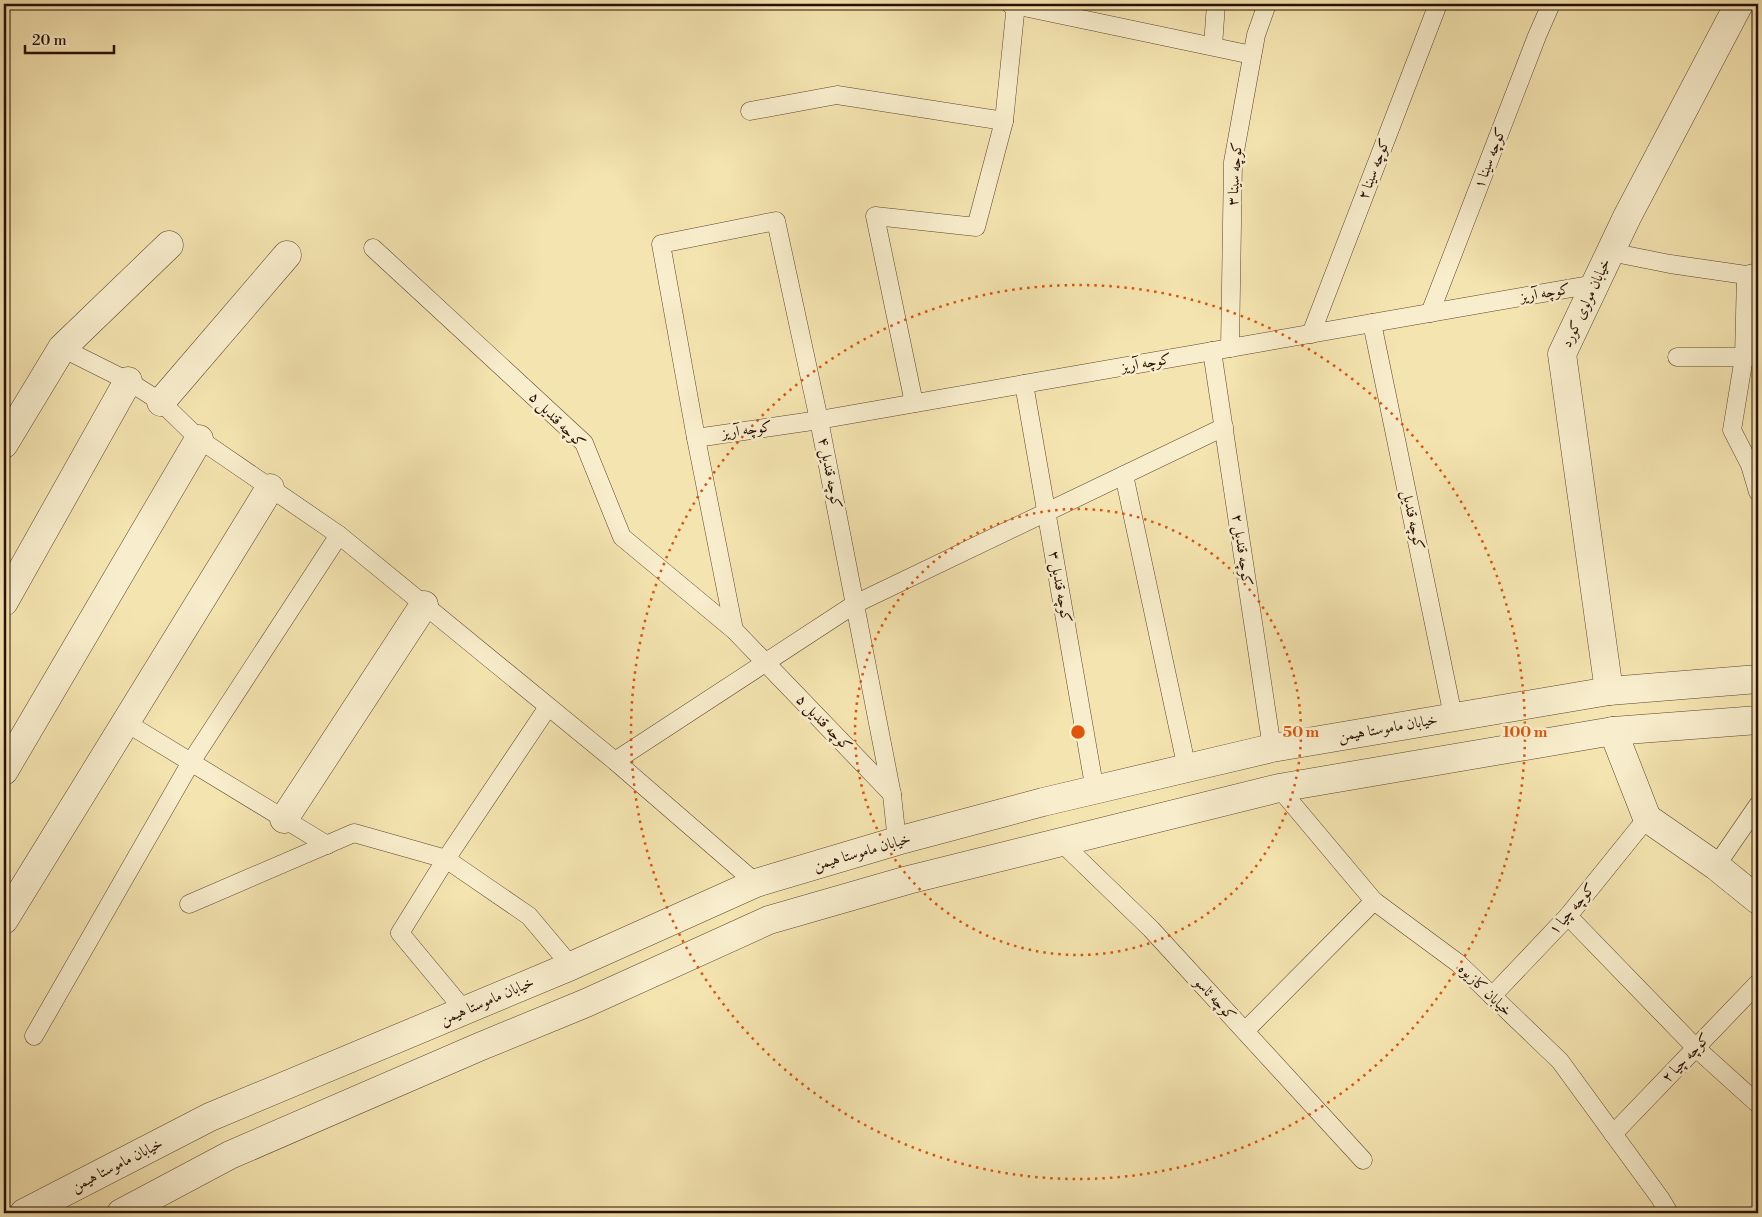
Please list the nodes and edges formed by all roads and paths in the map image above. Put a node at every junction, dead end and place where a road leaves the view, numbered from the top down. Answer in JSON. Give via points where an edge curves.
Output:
{"nodes":[{"id":1,"x":1014,"y":4,"type":"edge"},
{"id":2,"x":1216,"y":4,"type":"edge"},
{"id":3,"x":1267,"y":4,"type":"edge"},
{"id":4,"x":1438,"y":4,"type":"edge"},
{"id":5,"x":1551,"y":4,"type":"edge"},
{"id":6,"x":1739,"y":4,"type":"edge"},
{"id":7,"x":1213,"y":46,"type":"junction"},
{"id":8,"x":1252,"y":55,"type":"junction"},
{"id":9,"x":750,"y":111,"type":"dead end"},
{"id":10,"x":1004,"y":121,"type":"junction"},
{"id":11,"x":169,"y":245,"type":"dead end"},
{"id":12,"x":373,"y":248,"type":"dead end"},
{"id":13,"x":1610,"y":252,"type":"junction"},
{"id":14,"x":287,"y":255,"type":"dead end"},
{"id":15,"x":1752,"y":273,"type":"edge"},
{"id":16,"x":1596,"y":284,"type":"junction"},
{"id":17,"x":1430,"y":313,"type":"junction"},
{"id":18,"x":1372,"y":323,"type":"junction"},
{"id":19,"x":1311,"y":334,"type":"junction"},
{"id":20,"x":62,"y":348,"type":"junction"},
{"id":21,"x":1230,"y":348,"type":"junction"},
{"id":22,"x":1212,"y":351,"type":"junction"},
{"id":23,"x":1677,"y":357,"type":"dead end"},
{"id":24,"x":1751,"y":357,"type":"edge"},
{"id":25,"x":128,"y":382,"type":"junction"},
{"id":26,"x":1024,"y":384,"type":"junction"},
{"id":27,"x":161,"y":402,"type":"junction"},
{"id":28,"x":914,"y":403,"type":"junction"},
{"id":29,"x":819,"y":420,"type":"junction"},
{"id":30,"x":1224,"y":427,"type":"junction"},
{"id":31,"x":696,"y":438,"type":"junction"},
{"id":32,"x":199,"y":439,"type":"junction"},
{"id":33,"x":4,"y":444,"type":"edge"},
{"id":34,"x":1124,"y":475,"type":"junction"},
{"id":35,"x":270,"y":488,"type":"junction"},
{"id":36,"x":1758,"y":492,"type":"edge"},
{"id":37,"x":1047,"y":512,"type":"junction"},
{"id":38,"x":339,"y":535,"type":"junction"},
{"id":39,"x":4,"y":602,"type":"edge"},
{"id":40,"x":855,"y":604,"type":"junction"},
{"id":41,"x":424,"y":605,"type":"junction"},
{"id":42,"x":734,"y":630,"type":"junction"},
{"id":43,"x":766,"y":663,"type":"junction"},
{"id":44,"x":1758,"y":679,"type":"edge"},
{"id":45,"x":1609,"y":691,"type":"junction"},
{"id":46,"x":548,"y":707,"type":"junction"},
{"id":47,"x":1453,"y":716,"type":"junction"},
{"id":48,"x":1758,"y":720,"type":"edge"},
{"id":49,"x":126,"y":722,"type":"junction"},
{"id":50,"x":1613,"y":731,"type":"junction"},
{"id":51,"x":1272,"y":748,"type":"junction"},
{"id":52,"x":615,"y":761,"type":"junction"},
{"id":53,"x":192,"y":762,"type":"junction"},
{"id":54,"x":1187,"y":768,"type":"junction"},
{"id":55,"x":4,"y":771,"type":"edge"},
{"id":56,"x":1279,"y":788,"type":"junction"},
{"id":57,"x":1095,"y":791,"type":"junction"},
{"id":58,"x":892,"y":795,"type":"junction"},
{"id":59,"x":1758,"y":805,"type":"edge"},
{"id":60,"x":1647,"y":818,"type":"junction"},
{"id":61,"x":284,"y":819,"type":"junction"},
{"id":62,"x":898,"y":841,"type":"junction"},
{"id":63,"x":1062,"y":843,"type":"junction"},
{"id":64,"x":327,"y":845,"type":"junction"},
{"id":65,"x":446,"y":859,"type":"junction"},
{"id":66,"x":1716,"y":866,"type":"junction"},
{"id":67,"x":756,"y":882,"type":"junction"},
{"id":68,"x":1758,"y":900,"type":"edge"},
{"id":69,"x":1374,"y":902,"type":"junction"},
{"id":70,"x":189,"y":904,"type":"dead end"},
{"id":71,"x":1568,"y":916,"type":"junction"},
{"id":72,"x":4,"y":920,"type":"edge"},
{"id":73,"x":570,"y":966,"type":"junction"},
{"id":74,"x":1758,"y":983,"type":"edge"},
{"id":75,"x":1492,"y":996,"type":"junction"},
{"id":76,"x":464,"y":1010,"type":"junction"},
{"id":77,"x":1245,"y":1031,"type":"junction"},
{"id":78,"x":34,"y":1036,"type":"dead end"},
{"id":79,"x":1696,"y":1048,"type":"junction"},
{"id":80,"x":1758,"y":1104,"type":"edge"},
{"id":81,"x":1613,"y":1134,"type":"junction"},
{"id":82,"x":1363,"y":1160,"type":"dead end"},
{"id":83,"x":24,"y":1213,"type":"edge"},
{"id":84,"x":120,"y":1213,"type":"edge"},
{"id":85,"x":1669,"y":1213,"type":"edge"}],
"edges":[{"from":1,"to":7,"type":"lane"},
{"from":1,"to":10,"type":"lane"},
{"from":2,"to":7,"type":"lane"},
{"from":3,"to":8,"type":"lane","name":"کوچه سینا ۳"},
{"from":4,"to":19,"type":"lane","name":"کوچه سینا ۲"},
{"from":5,"to":17,"type":"lane","name":"کوچه سینا ۱"},
{"from":6,"to":13,"type":"street","name":"خیابان مولوی کورد"},
{"from":7,"to":8,"type":"lane"},
{"from":8,"to":21,"type":"lane","name":"کوچه سینا ۳","via":[[1234,162]]},
{"from":9,"to":10,"type":"lane","via":[[837,95]]},
{"from":10,"to":28,"type":"lane","via":[[976,228],[875,216]]},
{"from":11,"to":20,"type":"street"},
{"from":12,"to":42,"type":"lane","name":"کوچه قندیل ۵","via":[[584,443],[622,537]]},
{"from":13,"to":15,"type":"lane","via":[[1670,264]]},
{"from":13,"to":16,"type":"street","name":"خیابان مولوی کورد"},
{"from":14,"to":27,"type":"street"},
{"from":15,"to":24,"type":"lane"},
{"from":16,"to":17,"type":"lane","name":"کوچه آریز"},
{"from":16,"to":45,"type":"street","name":"خیابان مولوی کورد","via":[[1562,354]]},
{"from":17,"to":18,"type":"lane","name":"کوچه آریز"},
{"from":18,"to":19,"type":"lane","name":"کوچه آریز"},
{"from":18,"to":47,"type":"lane","name":"کوچه قندیل"},
{"from":19,"to":21,"type":"lane","name":"کوچه آریز"},
{"from":20,"to":25,"type":"lane"},
{"from":20,"to":33,"type":"street"},
{"from":21,"to":22,"type":"lane","name":"کوچه آریز"},
{"from":22,"to":26,"type":"lane","name":"کوچه آریز"},
{"from":22,"to":30,"type":"lane","name":"کوچه قندیل ۲"},
{"from":23,"to":24,"type":"lane"},
{"from":24,"to":36,"type":"lane","via":[[1732,430],[1750,465]]},
{"from":25,"to":27,"type":"lane"},
{"from":25,"to":39,"type":"street"},
{"from":26,"to":28,"type":"lane","name":"کوچه آریز"},
{"from":26,"to":37,"type":"lane","name":"کوچه قندیل ۳"},
{"from":27,"to":32,"type":"lane"},
{"from":28,"to":29,"type":"lane","name":"کوچه آریز"},
{"from":29,"to":31,"type":"lane","name":"کوچه آریز"},
{"from":29,"to":31,"type":"lane","name":"کوچه قندیل ۴","via":[[776,221],[661,244]]},
{"from":29,"to":40,"type":"lane","name":"کوچه قندیل ۴"},
{"from":30,"to":34,"type":"lane"},
{"from":30,"to":51,"type":"lane","name":"کوچه قندیل ۲"},
{"from":31,"to":42,"type":"lane"},
{"from":32,"to":35,"type":"lane"},
{"from":32,"to":55,"type":"street"},
{"from":34,"to":37,"type":"lane"},
{"from":34,"to":54,"type":"lane"},
{"from":35,"to":38,"type":"lane"},
{"from":35,"to":49,"type":"street"},
{"from":37,"to":40,"type":"lane"},
{"from":37,"to":57,"type":"lane","name":"کوچه قندیل ۳"},
{"from":38,"to":41,"type":"lane"},
{"from":38,"to":53,"type":"lane"},
{"from":40,"to":43,"type":"lane"},
{"from":40,"to":58,"type":"lane","name":"کوچه قندیل ۴"},
{"from":41,"to":46,"type":"lane"},
{"from":41,"to":61,"type":"street"},
{"from":42,"to":43,"type":"lane","name":"کوچه قندیل ۵"},
{"from":43,"to":52,"type":"lane"},
{"from":43,"to":58,"type":"lane","name":"کوچه قندیل ۵"},
{"from":44,"to":45,"type":"street","name":"خیابان ماموستا هیمن"},
{"from":45,"to":47,"type":"street","name":"خیابان ماموستا هیمن"},
{"from":46,"to":52,"type":"lane"},
{"from":46,"to":65,"type":"lane"},
{"from":47,"to":51,"type":"street","name":"خیابان ماموستا هیمن"},
{"from":48,"to":50,"type":"street"},
{"from":49,"to":53,"type":"lane"},
{"from":49,"to":72,"type":"street"},
{"from":50,"to":56,"type":"street"},
{"from":50,"to":60,"type":"street"},
{"from":51,"to":54,"type":"street","name":"خیابان ماموستا هیمن"},
{"from":52,"to":67,"type":"lane"},
{"from":53,"to":61,"type":"lane"},
{"from":53,"to":78,"type":"lane"},
{"from":54,"to":57,"type":"street","name":"خیابان ماموستا هیمن"},
{"from":56,"to":63,"type":"street"},
{"from":56,"to":69,"type":"lane","name":"خیابان کازیوه"},
{"from":57,"to":62,"type":"street","name":"خیابان ماموستا هیمن"},
{"from":58,"to":62,"type":"lane","name":"کوچه قندیل ۴"},
{"from":59,"to":66,"type":"lane"},
{"from":60,"to":66,"type":"street"},
{"from":60,"to":71,"type":"lane","name":"کوچه چیا ۱"},
{"from":61,"to":64,"type":"lane"},
{"from":62,"to":67,"type":"street","name":"خیابان ماموستا هیمن"},
{"from":63,"to":77,"type":"lane","name":"کوچه ئاسو","via":[[1151,929]]},
{"from":63,"to":84,"type":"street","via":[[908,880],[769,920],[586,1003],[230,1155]]},
{"from":64,"to":65,"type":"lane","via":[[354,833]]},
{"from":64,"to":70,"type":"lane"},
{"from":65,"to":73,"type":"lane","via":[[529,916]]},
{"from":65,"to":76,"type":"lane","via":[[400,933]]},
{"from":66,"to":68,"type":"street"},
{"from":67,"to":73,"type":"street","name":"خیابان ماموستا هیمن"},
{"from":69,"to":75,"type":"lane","name":"خیابان کازیوه","via":[[1458,963]]},
{"from":69,"to":77,"type":"lane"},
{"from":71,"to":75,"type":"lane","name":"کوچه چیا ۱"},
{"from":71,"to":79,"type":"lane"},
{"from":73,"to":76,"type":"street","name":"خیابان ماموستا هیمن"},
{"from":74,"to":79,"type":"lane","name":"کوچه چیا ۲"},
{"from":75,"to":81,"type":"lane","name":"خیابان کازیوه","via":[[1560,1061]]},
{"from":76,"to":83,"type":"street","name":"خیابان ماموستا هیمن","via":[[210,1117]]},
{"from":77,"to":82,"type":"lane","name":"کوچه ئاسو"},
{"from":79,"to":80,"type":"lane"},
{"from":79,"to":81,"type":"lane","name":"کوچه چیا ۲"},
{"from":81,"to":85,"type":"lane","name":"خیابان کازیوه"}]}
